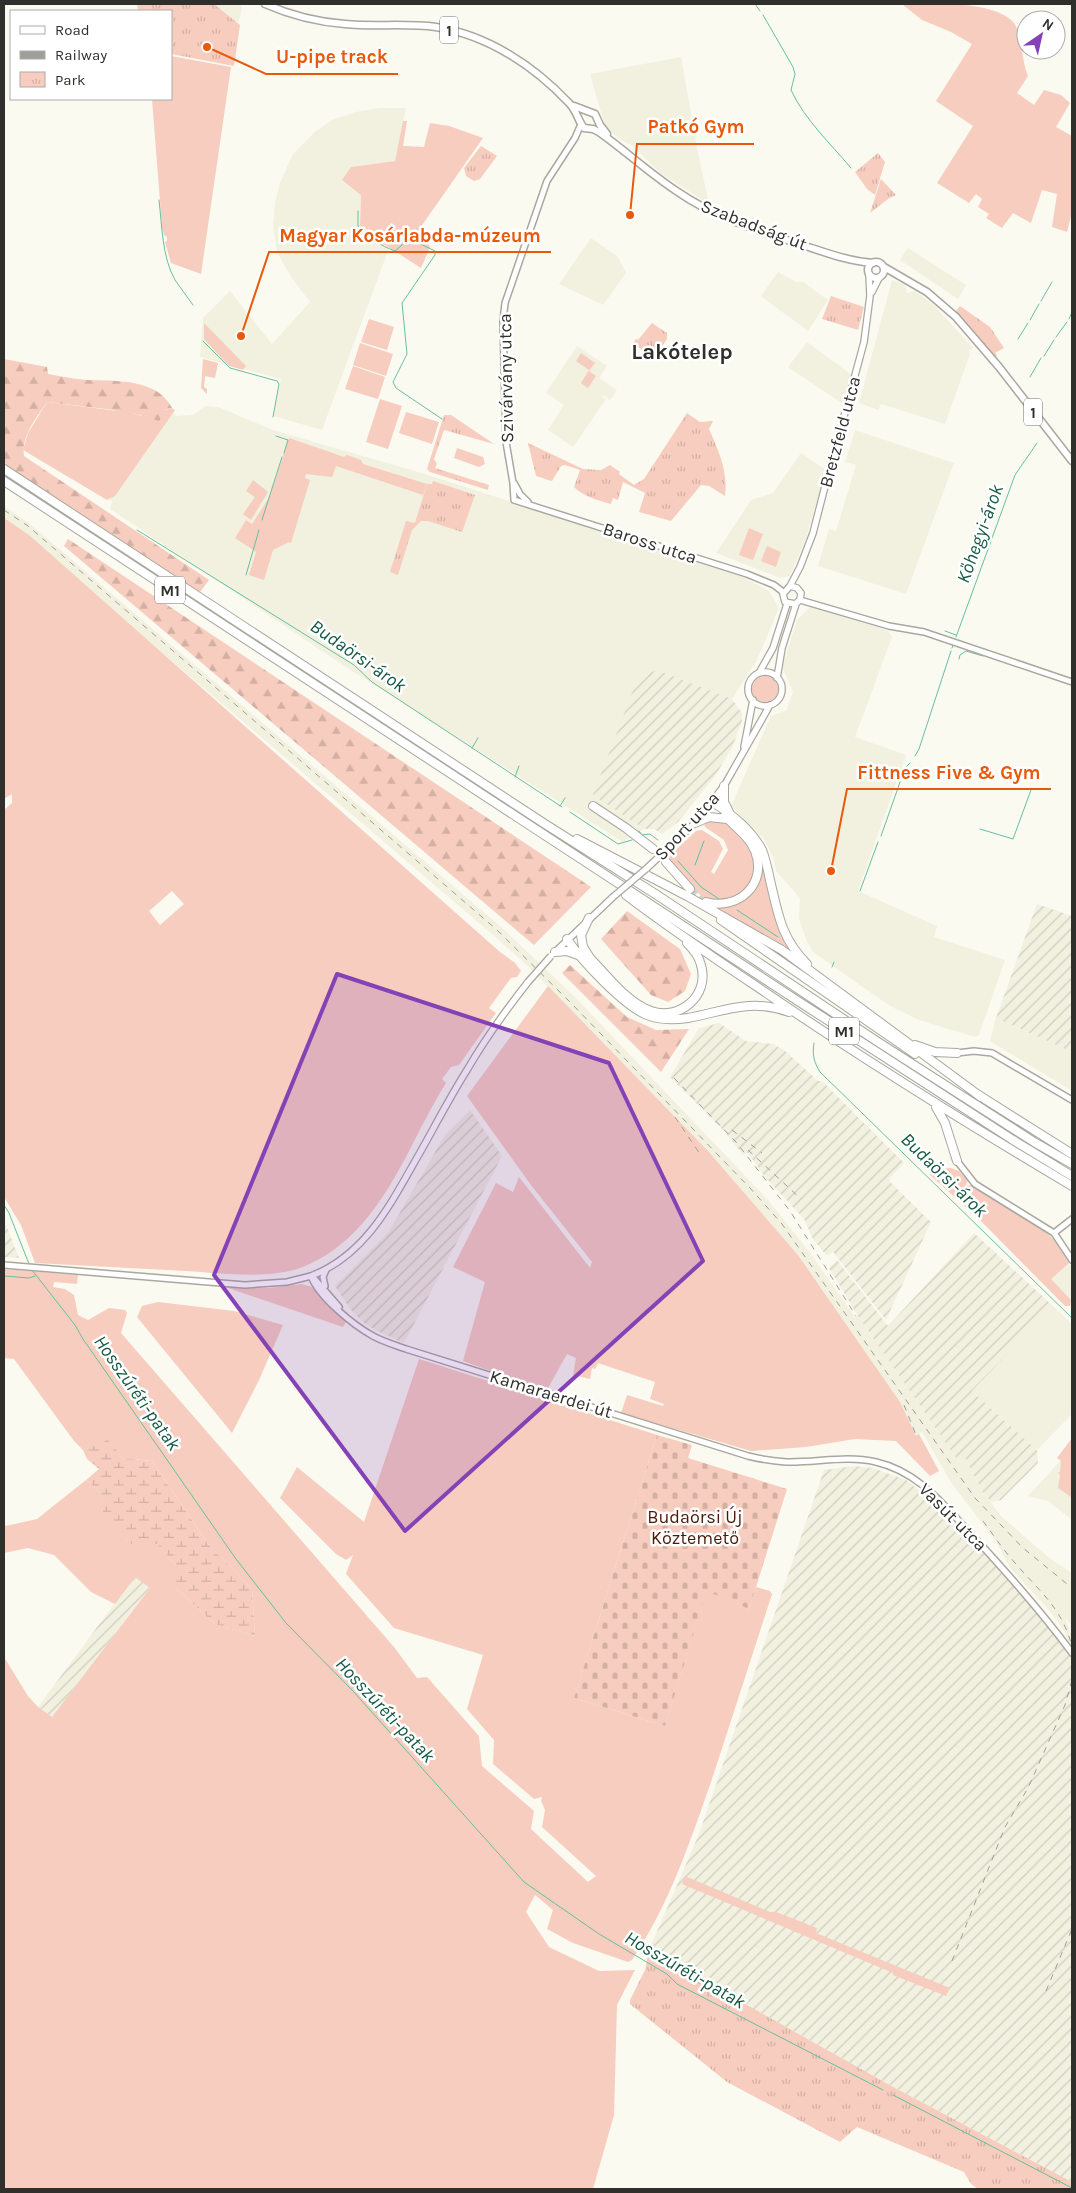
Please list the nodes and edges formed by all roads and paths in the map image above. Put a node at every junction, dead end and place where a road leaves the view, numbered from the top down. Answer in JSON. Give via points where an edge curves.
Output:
{"nodes":[{"id":1,"x":265,"y":4,"type":"edge"},
{"id":2,"x":570,"y":104,"type":"junction"},
{"id":3,"x":587,"y":112,"type":"junction"},
{"id":4,"x":580,"y":122,"type":"junction"},
{"id":5,"x":598,"y":122,"type":"junction"},
{"id":6,"x":590,"y":129,"type":"junction"},
{"id":7,"x":575,"y":138,"type":"junction"},
{"id":8,"x":612,"y":141,"type":"junction"},
{"id":9,"x":853,"y":261,"type":"junction"},
{"id":10,"x":873,"y":262,"type":"junction"},
{"id":11,"x":884,"y":267,"type":"junction"},
{"id":12,"x":869,"y":273,"type":"junction"},
{"id":13,"x":881,"y":277,"type":"junction"},
{"id":14,"x":907,"y":280,"type":"junction"},
{"id":15,"x":870,"y":296,"type":"junction"},
{"id":16,"x":1072,"y":461,"type":"edge"},
{"id":17,"x":4,"y":469,"type":"edge"},
{"id":18,"x":4,"y":481,"type":"edge"},
{"id":19,"x":514,"y":483,"type":"junction"},
{"id":20,"x":514,"y":500,"type":"joint"},
{"id":21,"x":530,"y":504,"type":"junction"},
{"id":22,"x":800,"y":567,"type":"junction"},
{"id":23,"x":790,"y":586,"type":"junction"},
{"id":24,"x":797,"y":588,"type":"junction"},
{"id":25,"x":783,"y":592,"type":"junction"},
{"id":26,"x":798,"y":602,"type":"junction"},
{"id":27,"x":787,"y":604,"type":"junction"},
{"id":28,"x":759,"y":673,"type":"junction"},
{"id":29,"x":777,"y":678,"type":"junction"},
{"id":30,"x":1072,"y":682,"type":"edge"},
{"id":31,"x":753,"y":700,"type":"junction"},
{"id":32,"x":770,"y":705,"type":"junction"},
{"id":33,"x":742,"y":755,"type":"junction"},
{"id":34,"x":724,"y":786,"type":"junction"},
{"id":35,"x":712,"y":802,"type":"junction"},
{"id":36,"x":593,"y":806,"type":"dead end"},
{"id":37,"x":731,"y":819,"type":"junction"},
{"id":38,"x":695,"y":823,"type":"junction"},
{"id":39,"x":545,"y":824,"type":"junction"},
{"id":40,"x":653,"y":848,"type":"dead end"},
{"id":41,"x":666,"y":862,"type":"dead end"},
{"id":42,"x":617,"y":883,"type":"junction"},
{"id":43,"x":689,"y":892,"type":"junction"},
{"id":44,"x":589,"y":918,"type":"junction"},
{"id":45,"x":721,"y":920,"type":"dead end"},
{"id":46,"x":670,"y":928,"type":"junction"},
{"id":47,"x":567,"y":939,"type":"junction"},
{"id":48,"x":553,"y":954,"type":"junction"},
{"id":49,"x":586,"y":958,"type":"junction"},
{"id":50,"x":825,"y":981,"type":"junction"},
{"id":51,"x":813,"y":1024,"type":"junction"},
{"id":52,"x":894,"y":1033,"type":"junction"},
{"id":53,"x":957,"y":1053,"type":"joint"},
{"id":54,"x":981,"y":1097,"type":"junction"},
{"id":55,"x":1072,"y":1100,"type":"edge"},
{"id":56,"x":934,"y":1103,"type":"junction"},
{"id":57,"x":1072,"y":1154,"type":"edge"},
{"id":58,"x":957,"y":1161,"type":"joint"},
{"id":59,"x":1072,"y":1164,"type":"edge"},
{"id":60,"x":1072,"y":1176,"type":"edge"},
{"id":61,"x":1072,"y":1186,"type":"edge"},
{"id":62,"x":1072,"y":1220,"type":"edge"},
{"id":63,"x":1054,"y":1233,"type":"junction"},
{"id":64,"x":1072,"y":1260,"type":"edge"},
{"id":65,"x":4,"y":1265,"type":"edge"},
{"id":66,"x":326,"y":1270,"type":"junction"},
{"id":67,"x":311,"y":1276,"type":"junction"},
{"id":68,"x":327,"y":1291,"type":"junction"},
{"id":69,"x":347,"y":1316,"type":"junction"},
{"id":70,"x":761,"y":1459,"type":"joint"},
{"id":71,"x":1072,"y":1653,"type":"edge"}],
"edges":[{"from":1,"to":2,"type":"main road","name":"Szabadság út","number":"1","via":[[326,22],[435,27],[470,36],[502,50],[526,66]]},
{"from":2,"to":3,"type":"main road","name":"Szabadság út","number":"1"},
{"from":2,"to":4,"type":"main road","name":"Szabadság út","number":"1"},
{"from":3,"to":4,"type":"main road"},
{"from":3,"to":5,"type":"main road","name":"Szabadság út","number":"1","via":[[595,114]]},
{"from":4,"to":6,"type":"main road","name":"Szabadság út","number":"1"},
{"from":4,"to":7,"type":"street","name":"Szivárvány utca"},
{"from":5,"to":6,"type":"main road"},
{"from":5,"to":8,"type":"main road","name":"Szabadság út","number":"1"},
{"from":6,"to":7,"type":"street","name":"Szivárvány utca"},
{"from":6,"to":8,"type":"main road","name":"Szabadság út","number":"1"},
{"from":7,"to":19,"type":"street","name":"Szivárvány utca","via":[[547,181],[505,303],[506,442]]},
{"from":8,"to":9,"type":"main road","name":"Szabadság út","number":"1","via":[[673,189],[707,209],[730,220]]},
{"from":9,"to":10,"type":"main road","name":"Szabadság út","number":"1"},
{"from":9,"to":12,"type":"main road","name":"Szabadság út","number":"1"},
{"from":10,"to":11,"type":"main road","number":"1"},
{"from":10,"to":12,"type":"main road"},
{"from":11,"to":13,"type":"main road"},
{"from":11,"to":14,"type":"main road","number":"1"},
{"from":12,"to":13,"type":"main road","number":"1","via":[[872,277]]},
{"from":12,"to":15,"type":"main road","name":"Bretzfeld utca"},
{"from":13,"to":14,"type":"main road","number":"1"},
{"from":13,"to":15,"type":"main road","name":"Bretzfeld utca"},
{"from":14,"to":16,"type":"main road","number":"1","via":[[956,317]]},
{"from":15,"to":22,"type":"main road","name":"Bretzfeld utca","via":[[864,342],[816,523]]},
{"from":17,"to":39,"type":"highway","number":"M1"},
{"from":18,"to":42,"type":"highway","number":"M1"},
{"from":19,"to":20,"type":"street","name":"Szivárvány utca"},
{"from":19,"to":21,"type":"street","name":"Szivárvány utca"},
{"from":20,"to":21,"type":"street","name":"Baross utca"},
{"from":21,"to":25,"type":"street","name":"Baross utca","via":[[747,574]]},
{"from":22,"to":23,"type":"main road","name":"Bretzfeld utca"},
{"from":22,"to":24,"type":"main road","name":"Bretzfeld utca"},
{"from":23,"to":24,"type":"main road"},
{"from":23,"to":25,"type":"main road"},
{"from":24,"to":26,"type":"main road","via":[[801,593]]},
{"from":25,"to":27,"type":"main road"},
{"from":26,"to":27,"type":"main road"},
{"from":26,"to":29,"type":"main road","via":[[782,648]]},
{"from":26,"to":30,"type":"street","via":[[924,632]]},
{"from":27,"to":28,"type":"main road","via":[[773,648]]},
{"from":28,"to":29,"type":"main road","via":[[768,672]]},
{"from":28,"to":31,"type":"main road","via":[[748,685]]},
{"from":29,"to":32,"type":"main road","via":[[781,692]]},
{"from":31,"to":32,"type":"main road"},
{"from":31,"to":33,"type":"main road","name":"Sport utca"},
{"from":32,"to":33,"type":"main road","name":"Sport utca"},
{"from":33,"to":34,"type":"main road","name":"Sport utca"},
{"from":34,"to":35,"type":"main road","name":"Sport utca"},
{"from":34,"to":37,"type":"highway","via":[[724,804]]},
{"from":35,"to":37,"type":"highway"},
{"from":35,"to":38,"type":"main road","name":"Sport utca"},
{"from":36,"to":40,"type":"highway"},
{"from":37,"to":38,"type":"highway","via":[[709,817]]},
{"from":37,"to":43,"type":"highway","via":[[754,849],[758,867],[754,883],[744,896],[729,904],[714,904]]},
{"from":37,"to":50,"type":"highway","via":[[752,836],[763,852],[786,938]]},
{"from":38,"to":44,"type":"main road","name":"Sport utca","bridge":true},
{"from":39,"to":43,"type":"highway"},
{"from":39,"to":59,"type":"highway","number":"M1","via":[[658,895],[886,1048]]},
{"from":41,"to":43,"type":"highway"},
{"from":42,"to":46,"type":"highway","via":[[624,893]]},
{"from":42,"to":60,"type":"highway","number":"M1"},
{"from":43,"to":50,"type":"highway"},
{"from":44,"to":47,"type":"main road","name":"Sport utca"},
{"from":44,"to":49,"type":"highway","via":[[580,935]]},
{"from":45,"to":54,"type":"highway"},
{"from":46,"to":49,"type":"highway","via":[[693,950],[702,968],[698,994],[687,1007],[677,1012],[662,1013],[641,1006]]},
{"from":46,"to":51,"type":"highway"},
{"from":47,"to":48,"type":"main road","name":"Sport utca"},
{"from":47,"to":49,"type":"highway"},
{"from":48,"to":49,"type":"highway","via":[[571,952]]},
{"from":48,"to":66,"type":"main road","name":"Sport utca","bridge":true,"via":[[492,1030],[379,1222],[348,1255]]},
{"from":49,"to":51,"type":"highway","via":[[618,995],[637,1010],[653,1017],[681,1019],[731,1006],[753,1005],[780,1009]]},
{"from":50,"to":52,"type":"highway"},
{"from":51,"to":56,"type":"highway"},
{"from":52,"to":53,"type":"highway","via":[[927,1050]]},
{"from":52,"to":54,"type":"highway"},
{"from":53,"to":55,"type":"street","via":[[992,1053]]},
{"from":54,"to":57,"type":"highway"},
{"from":56,"to":58,"type":"highway","via":[[946,1123]]},
{"from":56,"to":61,"type":"highway"},
{"from":58,"to":63,"type":"street","via":[[975,1184]]},
{"from":62,"to":63,"type":"street"},
{"from":63,"to":64,"type":"street"},
{"from":65,"to":67,"type":"street","via":[[245,1285],[282,1283]]},
{"from":66,"to":67,"type":"main road","name":"Sport utca"},
{"from":66,"to":68,"type":"street","via":[[322,1281]]},
{"from":67,"to":68,"type":"street","name":"Kamaraerdei út"},
{"from":67,"to":69,"type":"street","name":"Kamaraerdei út","via":[[314,1285]]},
{"from":68,"to":69,"type":"street","name":"Kamaraerdei út"},
{"from":69,"to":70,"type":"street","name":"Kamaraerdei út","via":[[372,1335],[406,1349]]},
{"from":70,"to":71,"type":"street","name":"Vasút utca","via":[[786,1462],[858,1459],[884,1464],[911,1476],[944,1504],[1018,1584]]}]}
